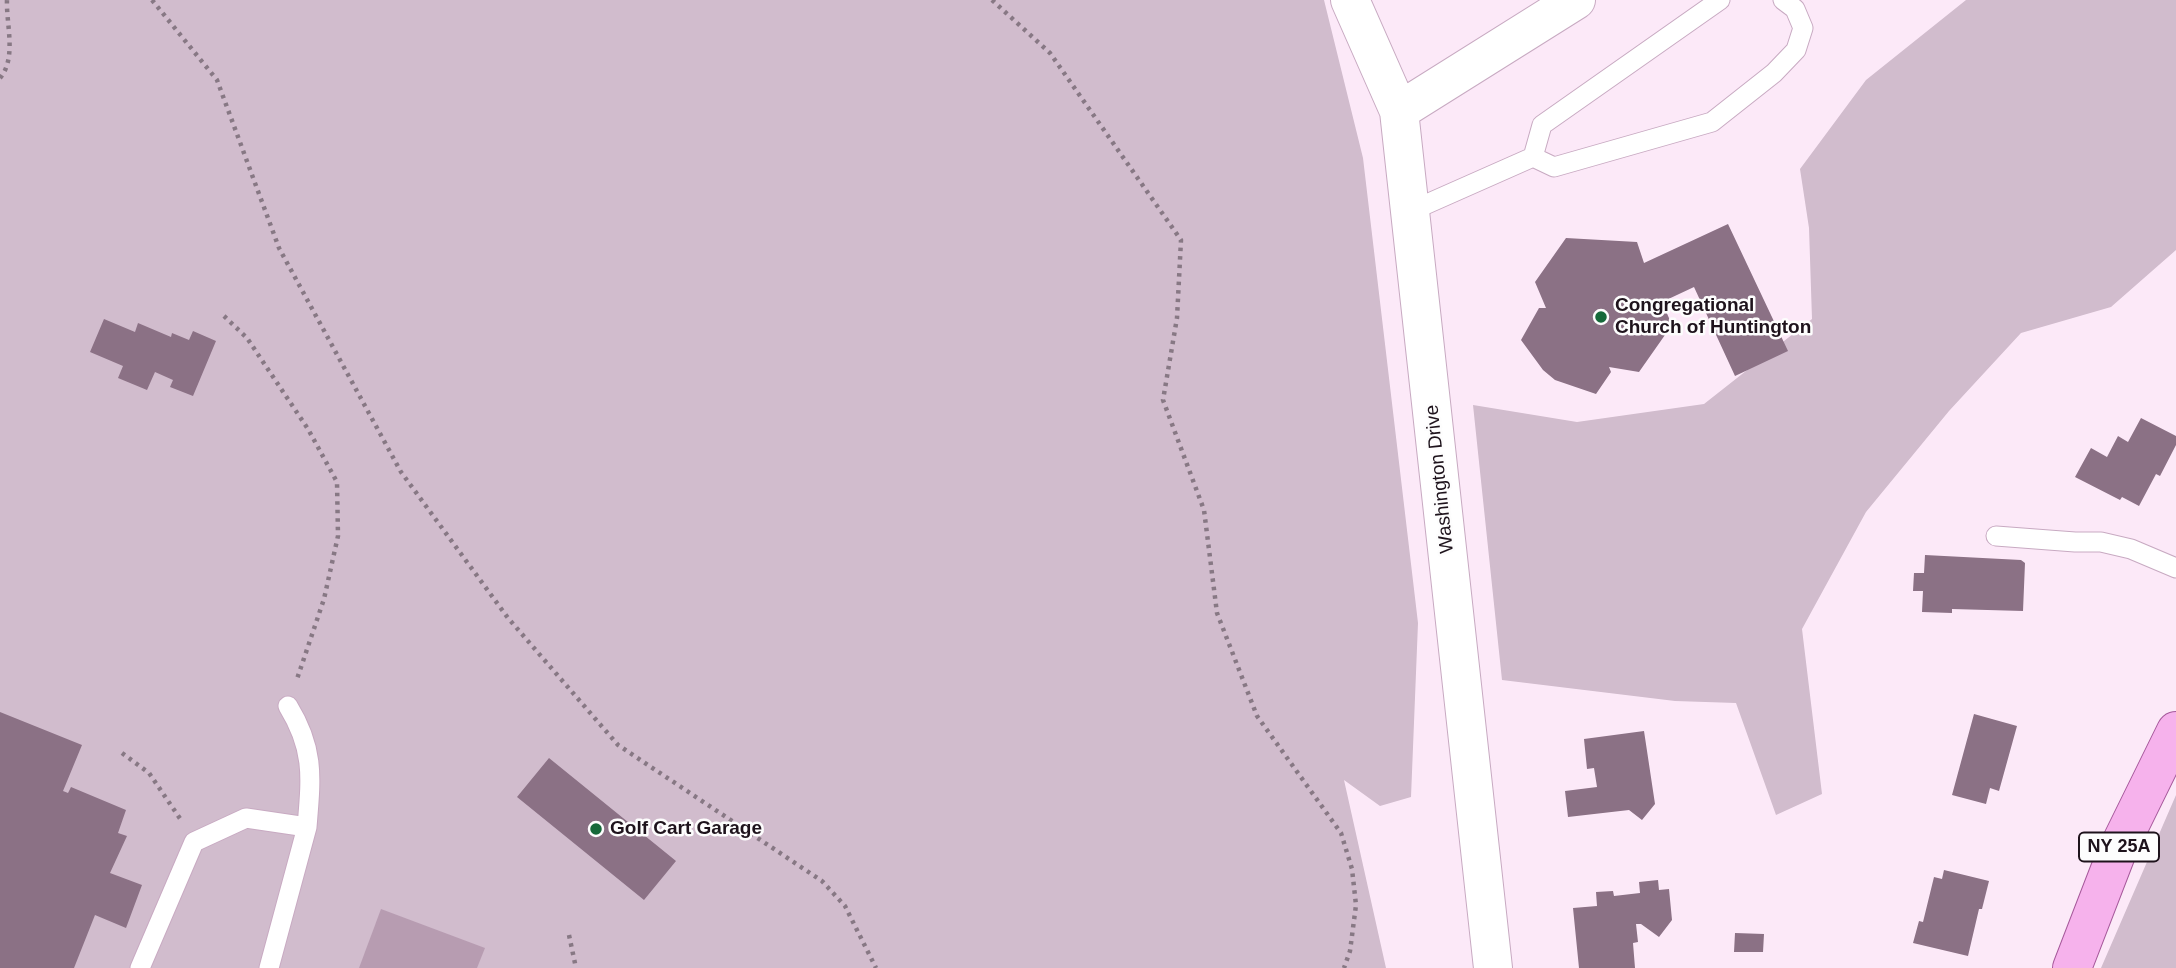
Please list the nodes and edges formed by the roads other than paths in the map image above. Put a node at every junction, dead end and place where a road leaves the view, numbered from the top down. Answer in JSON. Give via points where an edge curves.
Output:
{"nodes":[{"id":1,"x":1350,"y":0,"type":"edge"},
{"id":2,"x":1576,"y":0,"type":"edge"},
{"id":3,"x":1720,"y":0,"type":"edge"},
{"id":4,"x":1783,"y":0,"type":"edge"},
{"id":5,"x":1399,"y":111,"type":"junction"},
{"id":6,"x":1533,"y":157,"type":"junction"},
{"id":7,"x":1411,"y":212,"type":"junction"},
{"id":8,"x":1996,"y":536,"type":"dead end"},
{"id":9,"x":2176,"y":568,"type":"edge"},
{"id":10,"x":288,"y":706,"type":"road end"},
{"id":11,"x":2176,"y":731,"type":"edge"},
{"id":12,"x":307,"y":827,"type":"junction"},
{"id":13,"x":140,"y":968,"type":"edge"},
{"id":14,"x":269,"y":968,"type":"edge"},
{"id":15,"x":1493,"y":968,"type":"edge"},
{"id":16,"x":2072,"y":968,"type":"edge"}],
"edges":[{"from":1,"to":5,"type":"street","name":"Washington Drive"},
{"from":2,"to":5,"type":"street"},
{"from":3,"to":6,"type":"lane","via":[[1542,125]]},
{"from":4,"to":6,"type":"lane","via":[[1795,9],[1803,28],[1796,50],[1712,122],[1554,167]]},
{"from":5,"to":7,"type":"street","name":"Washington Drive"},
{"from":6,"to":7,"type":"lane"},
{"from":7,"to":15,"type":"street","name":"Washington Drive"},
{"from":8,"to":9,"type":"lane","via":[[2101,542]]},
{"from":10,"to":12,"type":"lane","via":[[307,747],[311,769]]},
{"from":11,"to":16,"type":"main road","number":"NY 25A","via":[[2118,849]]},
{"from":12,"to":13,"type":"lane","via":[[246,818],[194,842]]},
{"from":12,"to":14,"type":"lane"}]}
